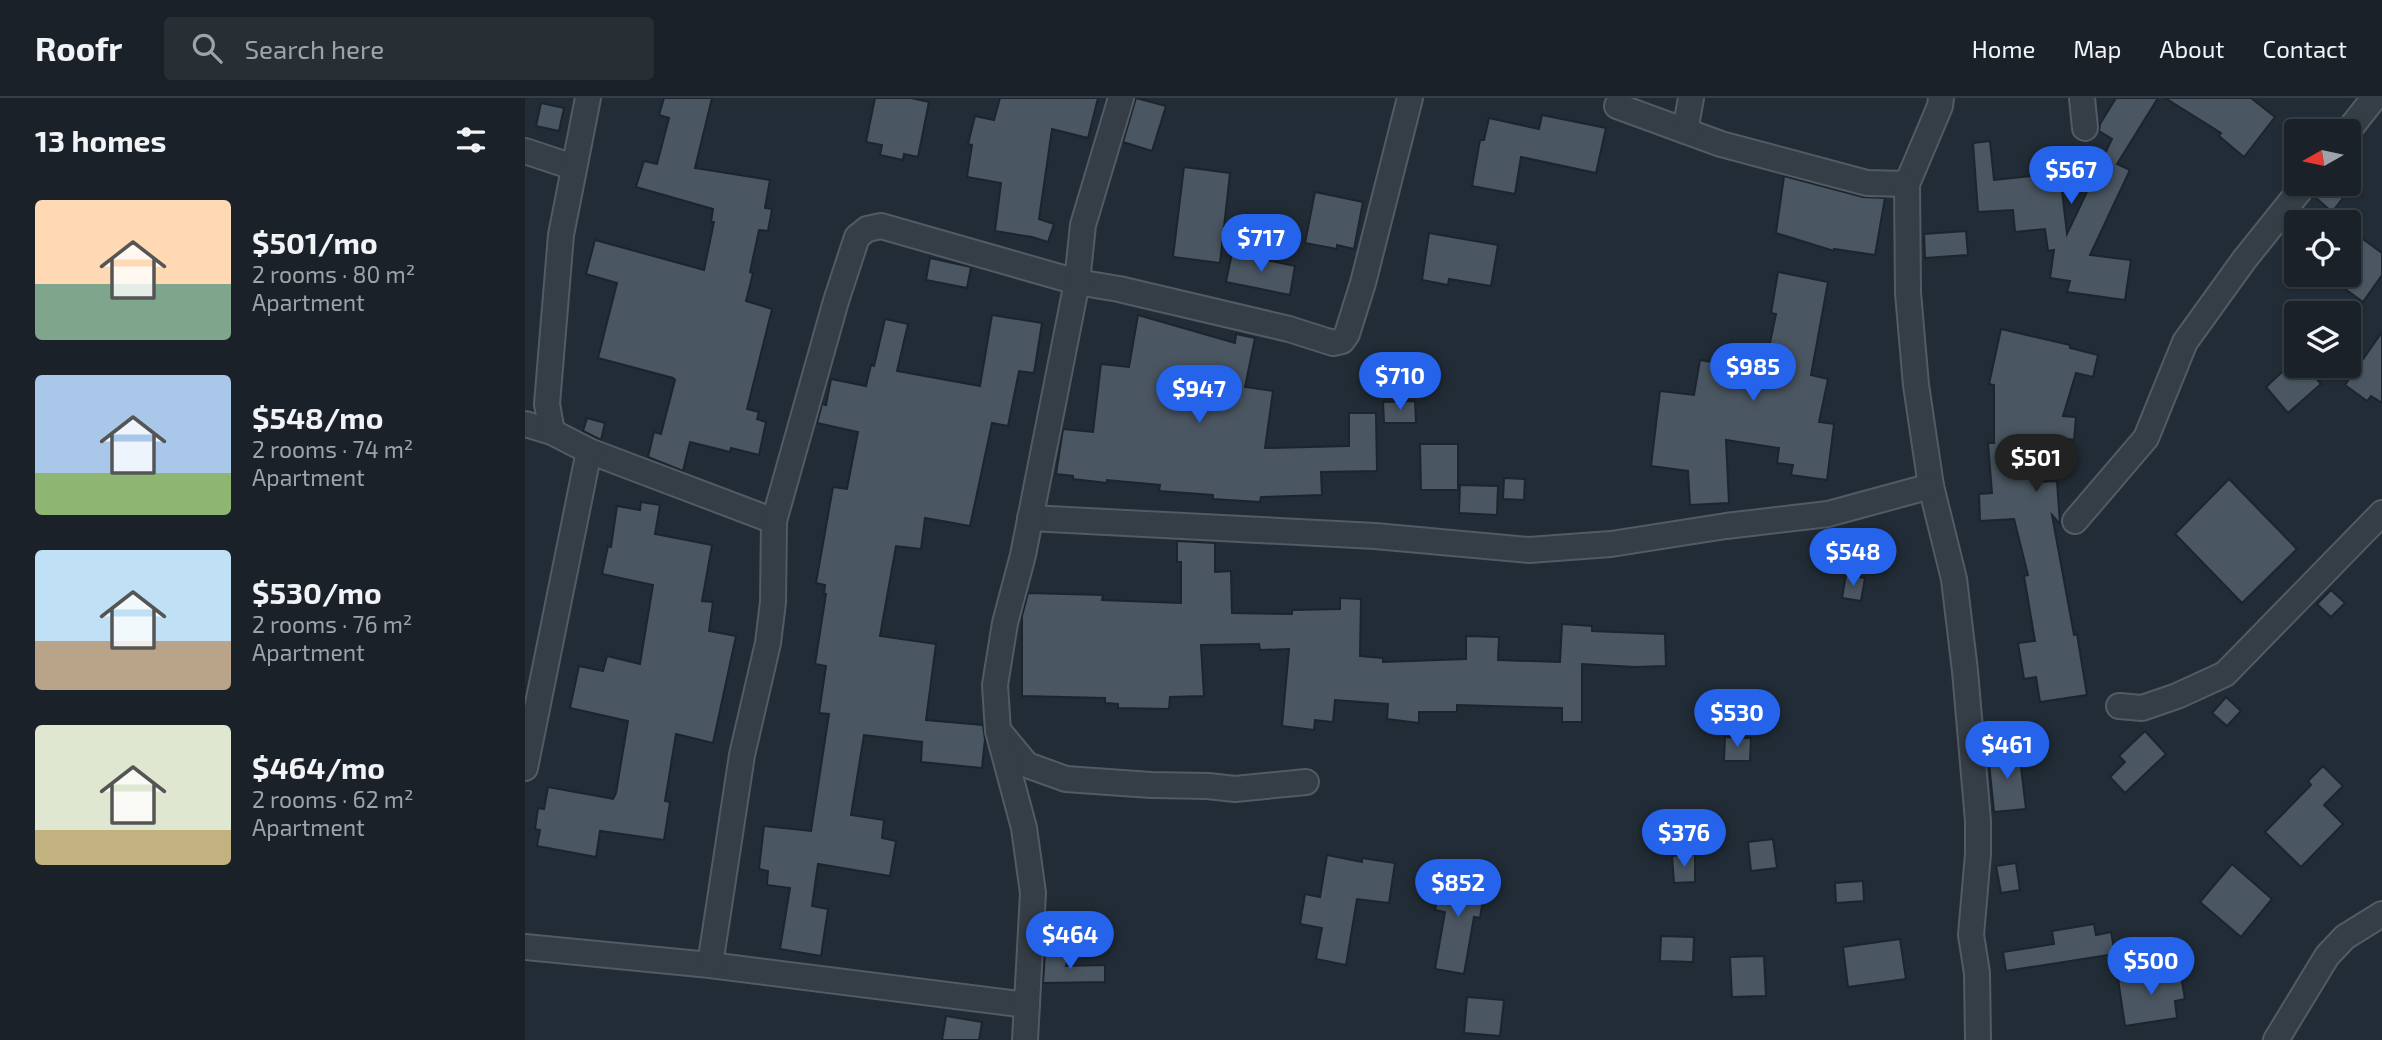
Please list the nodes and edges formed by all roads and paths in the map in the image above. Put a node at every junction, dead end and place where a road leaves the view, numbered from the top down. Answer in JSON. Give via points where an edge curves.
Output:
{"nodes":[{"id":1,"x":588,"y":98,"type":"edge"},
{"id":2,"x":1121,"y":98,"type":"edge"},
{"id":3,"x":1410,"y":98,"type":"edge"},
{"id":4,"x":1691,"y":98,"type":"edge"},
{"id":5,"x":1941,"y":98,"type":"edge"},
{"id":6,"x":2082,"y":98,"type":"edge"},
{"id":7,"x":2374,"y":98,"type":"edge"},
{"id":8,"x":1617,"y":106,"type":"dead end"},
{"id":9,"x":2357,"y":119,"type":"edge"},
{"id":10,"x":2085,"y":128,"type":"dead end"},
{"id":11,"x":1685,"y":131,"type":"junction"},
{"id":12,"x":525,"y":151,"type":"edge"},
{"id":13,"x":573,"y":167,"type":"junction"},
{"id":14,"x":1907,"y":184,"type":"junction"},
{"id":15,"x":2295,"y":196,"type":"edge"},
{"id":16,"x":1077,"y":282,"type":"junction"},
{"id":17,"x":525,"y":424,"type":"edge"},
{"id":18,"x":552,"y":432,"type":"junction"},
{"id":19,"x":589,"y":451,"type":"junction"},
{"id":20,"x":1931,"y":486,"type":"junction"},
{"id":21,"x":2382,"y":513,"type":"edge"},
{"id":22,"x":1030,"y":518,"type":"junction"},
{"id":23,"x":774,"y":521,"type":"junction"},
{"id":24,"x":2075,"y":521,"type":"dead end"},
{"id":25,"x":532,"y":687,"type":"edge"},
{"id":26,"x":2119,"y":706,"type":"dead end"},
{"id":27,"x":998,"y":732,"type":"junction"},
{"id":28,"x":525,"y":768,"type":"edge"},
{"id":29,"x":1306,"y":782,"type":"dead end"},
{"id":30,"x":2382,"y":914,"type":"edge"},
{"id":31,"x":525,"y":947,"type":"edge"},
{"id":32,"x":710,"y":965,"type":"junction"},
{"id":33,"x":1027,"y":1005,"type":"junction"},
{"id":34,"x":1025,"y":1040,"type":"edge"},
{"id":35,"x":1978,"y":1040,"type":"edge"},
{"id":36,"x":2276,"y":1040,"type":"edge"}],
"edges":[{"from":1,"to":13,"type":"street"},
{"from":2,"to":16,"type":"street","via":[[1083,225]]},
{"from":3,"to":16,"type":"street","via":[[1363,283],[1342,341],[1333,343]]},
{"from":4,"to":11,"type":"street"},
{"from":5,"to":14,"type":"street"},
{"from":6,"to":10,"type":"street"},
{"from":7,"to":9,"type":"street"},
{"from":8,"to":11,"type":"street"},
{"from":11,"to":14,"type":"street","via":[[1867,183]]},
{"from":12,"to":13,"type":"street"},
{"from":13,"to":18,"type":"street","via":[[561,235],[550,365],[547,404]]},
{"from":14,"to":20,"type":"street","via":[[1907,293]]},
{"from":15,"to":24,"type":"street","via":[[2185,342],[2146,438]]},
{"from":16,"to":22,"type":"street"},
{"from":16,"to":23,"type":"street","via":[[881,226],[867,229],[857,237]]},
{"from":17,"to":18,"type":"street"},
{"from":18,"to":19,"type":"street"},
{"from":19,"to":23,"type":"street"},
{"from":19,"to":25,"type":"street"},
{"from":20,"to":22,"type":"street","via":[[1828,514],[1611,544],[1529,550],[1375,536]]},
{"from":20,"to":35,"type":"street","via":[[1954,579],[1978,821],[1971,935],[1977,972]]},
{"from":21,"to":26,"type":"street","via":[[2225,674],[2142,708]]},
{"from":22,"to":27,"type":"street","via":[[995,685]]},
{"from":23,"to":32,"type":"street","via":[[768,643],[742,755]]},
{"from":25,"to":28,"type":"street"},
{"from":27,"to":29,"type":"street","via":[[1027,765],[1066,779],[1235,789]]},
{"from":27,"to":33,"type":"street","via":[[1024,828],[1033,893]]},
{"from":30,"to":36,"type":"street","via":[[2345,937],[2327,956]]},
{"from":31,"to":32,"type":"street"},
{"from":32,"to":33,"type":"street"},
{"from":33,"to":34,"type":"street"}]}
